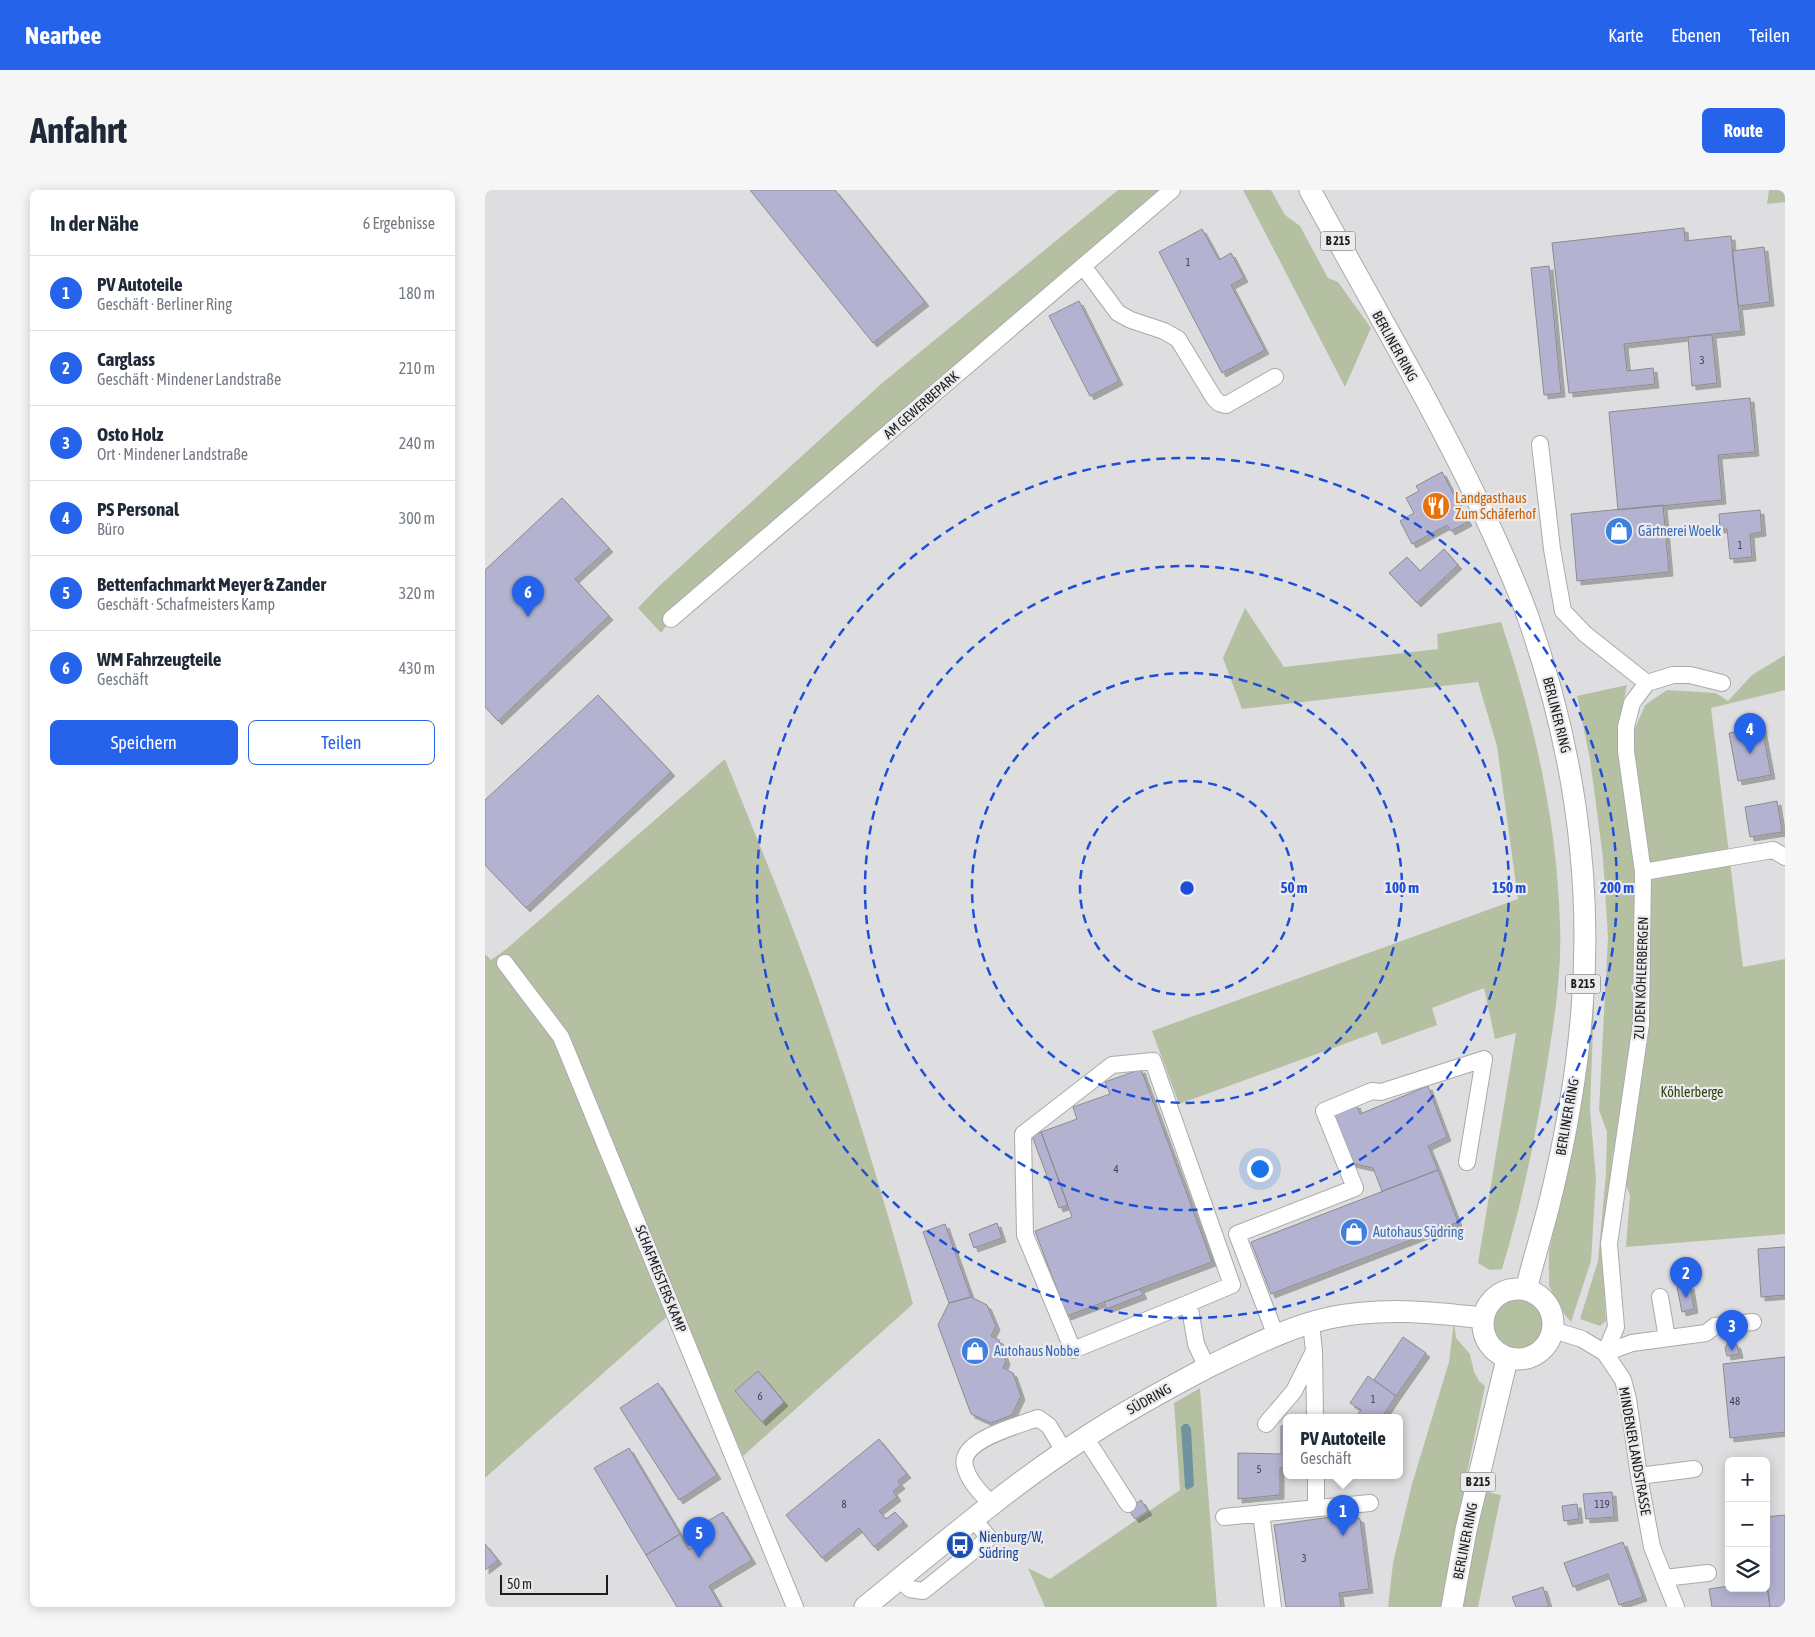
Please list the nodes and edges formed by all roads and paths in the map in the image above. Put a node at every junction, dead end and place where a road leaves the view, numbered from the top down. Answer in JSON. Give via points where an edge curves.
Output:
{"nodes":[{"id":1,"x":1172,"y":190,"type":"edge"},
{"id":2,"x":1310,"y":190,"type":"edge"},
{"id":3,"x":1083,"y":266,"type":"junction"},
{"id":4,"x":1275,"y":377,"type":"dead end"},
{"id":5,"x":1540,"y":444,"type":"dead end"},
{"id":6,"x":671,"y":619,"type":"dead end"},
{"id":7,"x":1647,"y":683,"type":"junction"},
{"id":8,"x":1723,"y":683,"type":"dead end"},
{"id":9,"x":1785,"y":857,"type":"edge"},
{"id":10,"x":1643,"y":872,"type":"junction"},
{"id":11,"x":505,"y":963,"type":"dead end"},
{"id":12,"x":1467,"y":1162,"type":"dead end"},
{"id":13,"x":1526,"y":1290,"type":"junction"},
{"id":14,"x":1660,"y":1297,"type":"dead end"},
{"id":15,"x":1189,"y":1303,"type":"junction"},
{"id":16,"x":1483,"y":1318,"type":"junction"},
{"id":17,"x":1753,"y":1322,"type":"dead end"},
{"id":18,"x":1311,"y":1324,"type":"junction"},
{"id":19,"x":1553,"y":1330,"type":"junction"},
{"id":20,"x":1275,"y":1336,"type":"junction"},
{"id":21,"x":1667,"y":1338,"type":"junction"},
{"id":22,"x":1315,"y":1351,"type":"junction"},
{"id":23,"x":1605,"y":1354,"type":"junction"},
{"id":24,"x":1507,"y":1358,"type":"junction"},
{"id":25,"x":1207,"y":1368,"type":"junction"},
{"id":26,"x":1315,"y":1414,"type":"edge"},
{"id":27,"x":1266,"y":1424,"type":"dead end"},
{"id":28,"x":1085,"y":1438,"type":"junction"},
{"id":29,"x":1064,"y":1451,"type":"junction"},
{"id":30,"x":1694,"y":1469,"type":"dead end"},
{"id":31,"x":1639,"y":1476,"type":"junction"},
{"id":32,"x":1316,"y":1479,"type":"edge"},
{"id":33,"x":1370,"y":1503,"type":"dead end"},
{"id":34,"x":1128,"y":1504,"type":"dead end"},
{"id":35,"x":992,"y":1505,"type":"junction"},
{"id":36,"x":1316,"y":1508,"type":"junction"},
{"id":37,"x":1261,"y":1514,"type":"junction"},
{"id":38,"x":1224,"y":1517,"type":"dead end"},
{"id":39,"x":1708,"y":1573,"type":"dead end"},
{"id":40,"x":1664,"y":1578,"type":"junction"},
{"id":41,"x":795,"y":1607,"type":"edge"},
{"id":42,"x":865,"y":1607,"type":"edge"},
{"id":43,"x":1273,"y":1607,"type":"edge"},
{"id":44,"x":1452,"y":1607,"type":"edge"},
{"id":45,"x":1676,"y":1607,"type":"edge"}],
"edges":[{"from":1,"to":3,"type":"street","name":"AM GEWERBEPARK"},
{"from":2,"to":13,"type":"main road","name":"BERLINER RING","number":"B 215","via":[[1456,456],[1504,556],[1528,615],[1547,675],[1569,768],[1578,823],[1586,924],[1583,1008],[1559,1161]]},
{"from":3,"to":4,"type":"street","via":[[1118,313],[1178,339],[1219,403],[1226,405]]},
{"from":3,"to":6,"type":"street","name":"AM GEWERBEPARK"},
{"from":5,"to":7,"type":"street","via":[[1563,611],[1585,634]]},
{"from":7,"to":8,"type":"street","via":[[1673,675]]},
{"from":7,"to":10,"type":"street","name":"ZU DEN KÖHLERBERGEN","via":[[1632,703],[1626,727],[1626,751]]},
{"from":9,"to":10,"type":"street","via":[[1773,850]]},
{"from":10,"to":23,"type":"street","name":"ZU DEN KÖHLERBERGEN","via":[[1641,1024],[1609,1244],[1615,1327]]},
{"from":11,"to":41,"type":"street","name":"SCHAFMEISTERS KAMP","via":[[561,1036]]},
{"from":12,"to":20,"type":"street","via":[[1485,1059],[1381,1092],[1372,1090],[1323,1111],[1355,1188],[1237,1234]]},
{"from":13,"to":16,"type":"main road","via":[[1511,1289],[1498,1294],[1488,1305]]},
{"from":13,"to":19,"type":"main road","via":[[1548,1304]]},
{"from":14,"to":21,"type":"street"},
{"from":15,"to":15,"type":"street","via":[[1073,1350],[1025,1235],[1023,1134],[1112,1065],[1153,1061],[1232,1286]]},
{"from":15,"to":25,"type":"street","via":[[1196,1344]]},
{"from":16,"to":18,"type":"main road","name":"SÜDRING","via":[[1400,1310],[1352,1314]]},
{"from":16,"to":24,"type":"main road","via":[[1487,1343]]},
{"from":17,"to":21,"type":"street","via":[[1715,1326],[1705,1333]]},
{"from":18,"to":20,"type":"main road","name":"SÜDRING"},
{"from":18,"to":22,"type":"street"},
{"from":19,"to":23,"type":"street","name":"MINDENER LANDSTRASSE","via":[[1581,1339]]},
{"from":19,"to":24,"type":"main road","via":[[1548,1344],[1537,1355],[1522,1360]]},
{"from":20,"to":25,"type":"main road","name":"SÜDRING"},
{"from":21,"to":23,"type":"street","via":[[1632,1343]]},
{"from":22,"to":26,"type":"street"},
{"from":22,"to":27,"type":"street","via":[[1294,1390]]},
{"from":23,"to":31,"type":"street","name":"MINDENER LANDSTRASSE","via":[[1623,1380]]},
{"from":24,"to":44,"type":"main road","name":"BERLINER RING","number":"B 215","via":[[1466,1530]]},
{"from":25,"to":28,"type":"main road","name":"SÜDRING","via":[[1161,1391]]},
{"from":28,"to":29,"type":"main road","name":"SÜDRING"},
{"from":28,"to":34,"type":"street"},
{"from":29,"to":35,"type":"main road","name":"SÜDRING"},
{"from":29,"to":35,"type":"street","via":[[1049,1426],[1038,1418],[989,1436],[969,1449],[965,1467]]},
{"from":30,"to":31,"type":"street"},
{"from":31,"to":40,"type":"street","name":"MINDENER LANDSTRASSE","via":[[1652,1547]]},
{"from":32,"to":36,"type":"street"},
{"from":33,"to":36,"type":"street"},
{"from":35,"to":42,"type":"main road","name":"SÜDRING"},
{"from":36,"to":37,"type":"street"},
{"from":37,"to":38,"type":"street"},
{"from":37,"to":43,"type":"street"},
{"from":39,"to":40,"type":"street"},
{"from":40,"to":45,"type":"street","name":"MINDENER LANDSTRASSE"}]}
